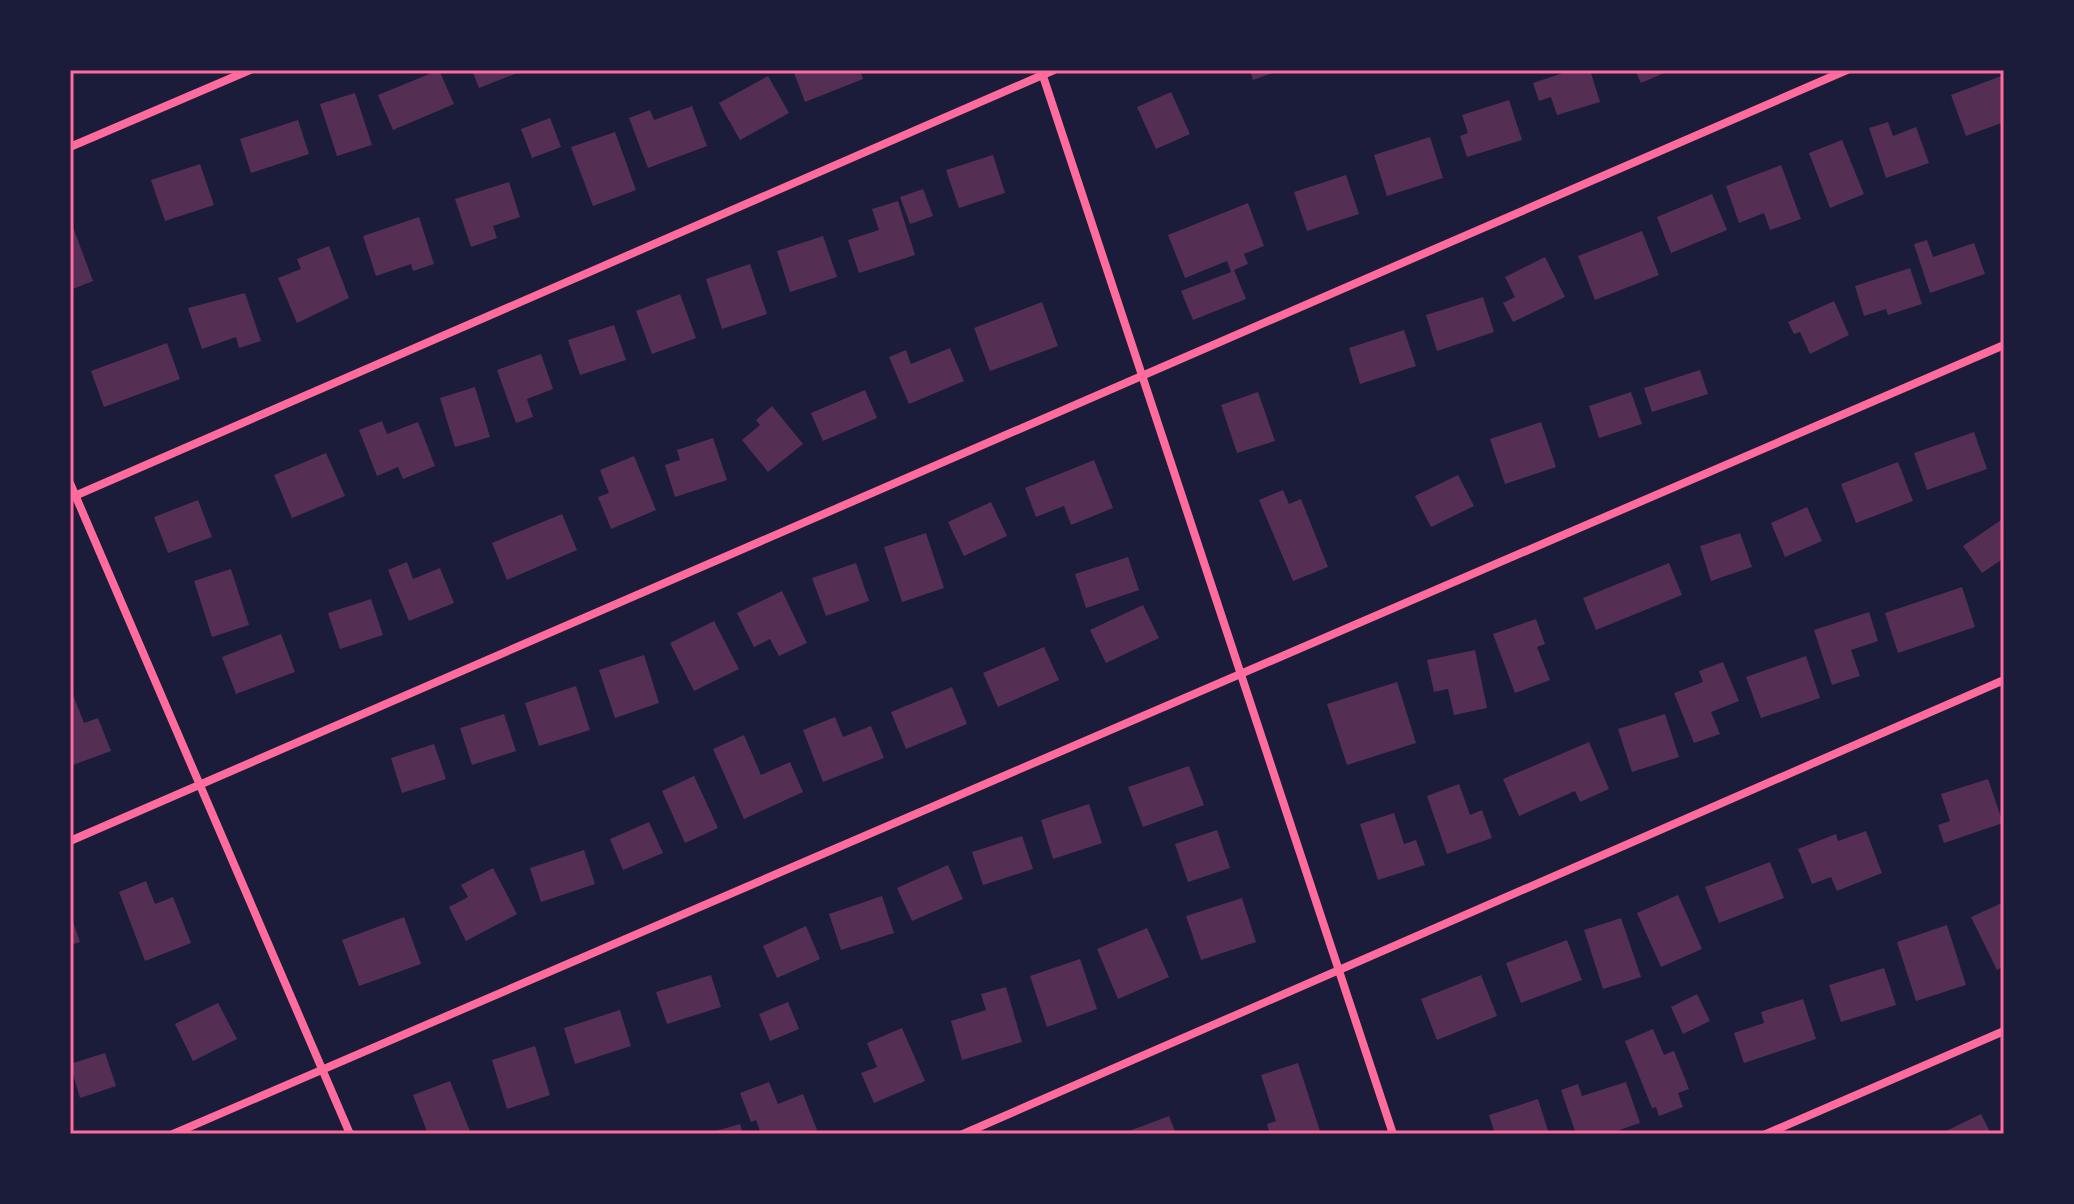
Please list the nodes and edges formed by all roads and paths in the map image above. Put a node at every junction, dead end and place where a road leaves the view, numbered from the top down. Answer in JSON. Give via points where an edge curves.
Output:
{"nodes":[{"id":1,"x":250,"y":70,"type":"edge"},
{"id":2,"x":1054,"y":70,"type":"edge"},
{"id":3,"x":1847,"y":70,"type":"edge"},
{"id":4,"x":1042,"y":72,"type":"edge"},
{"id":5,"x":70,"y":147,"type":"edge"},
{"id":6,"x":2004,"y":345,"type":"edge"},
{"id":7,"x":1143,"y":376,"type":"junction"},
{"id":8,"x":70,"y":483,"type":"edge"},
{"id":9,"x":73,"y":497,"type":"edge"},
{"id":10,"x":1241,"y":673,"type":"junction"},
{"id":11,"x":2004,"y":680,"type":"edge"},
{"id":12,"x":200,"y":785,"type":"junction"},
{"id":13,"x":70,"y":841,"type":"edge"},
{"id":14,"x":1339,"y":973,"type":"junction"},
{"id":15,"x":2004,"y":1031,"type":"edge"},
{"id":16,"x":323,"y":1070,"type":"junction"},
{"id":17,"x":173,"y":1134,"type":"edge"},
{"id":18,"x":350,"y":1134,"type":"edge"},
{"id":19,"x":963,"y":1134,"type":"edge"},
{"id":20,"x":1393,"y":1134,"type":"edge"},
{"id":21,"x":1766,"y":1134,"type":"edge"}],
"edges":[{"from":1,"to":5,"type":"street"},
{"from":2,"to":4,"type":"street"},
{"from":3,"to":7,"type":"street"},
{"from":4,"to":7,"type":"street"},
{"from":4,"to":9,"type":"street"},
{"from":6,"to":10,"type":"street"},
{"from":7,"to":10,"type":"street"},
{"from":7,"to":12,"type":"street"},
{"from":8,"to":9,"type":"street"},
{"from":9,"to":12,"type":"street"},
{"from":10,"to":14,"type":"street"},
{"from":10,"to":16,"type":"street"},
{"from":11,"to":14,"type":"street"},
{"from":12,"to":13,"type":"street"},
{"from":12,"to":16,"type":"street"},
{"from":14,"to":19,"type":"street"},
{"from":14,"to":20,"type":"street"},
{"from":15,"to":21,"type":"street"},
{"from":16,"to":17,"type":"street"},
{"from":16,"to":18,"type":"street"}]}
